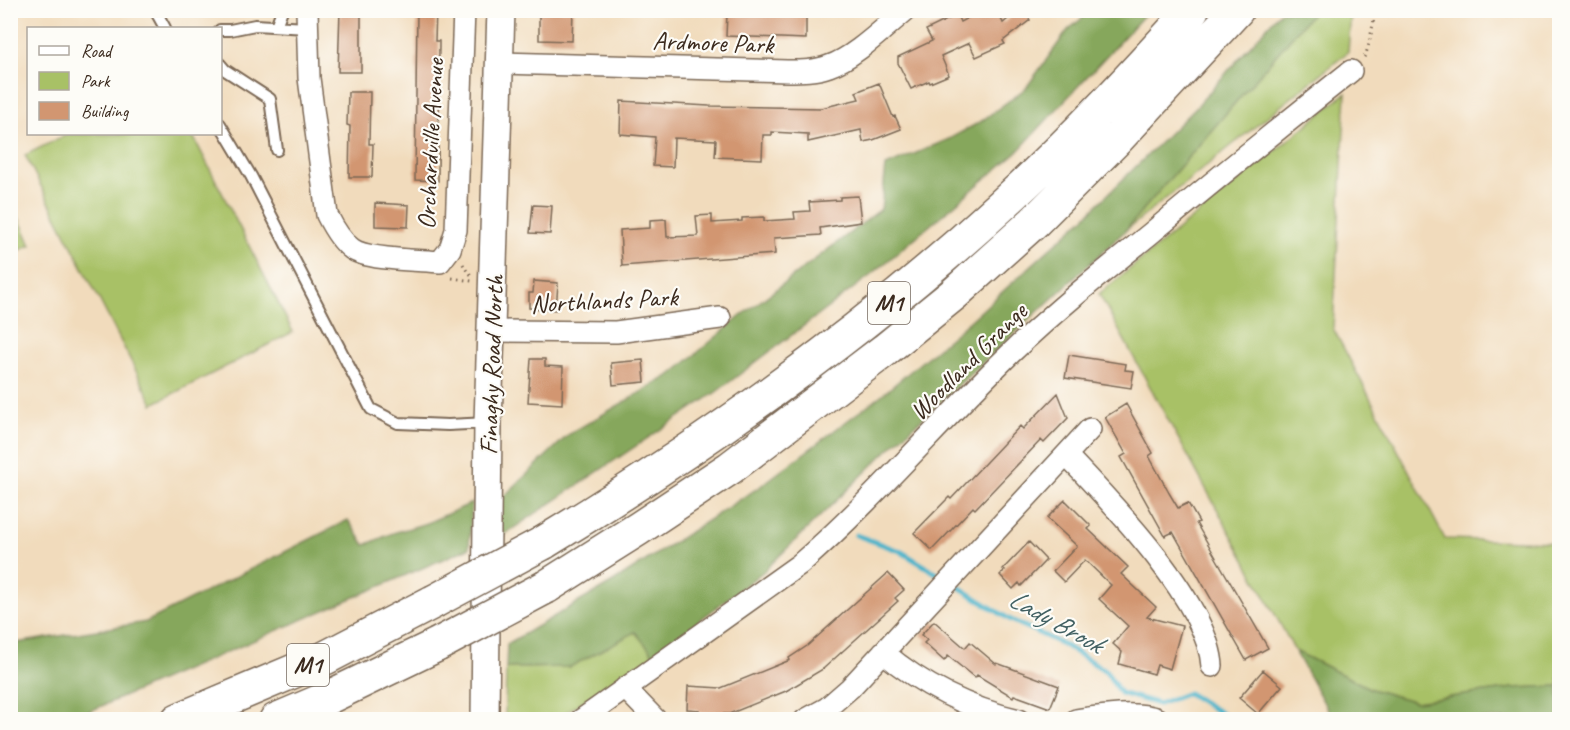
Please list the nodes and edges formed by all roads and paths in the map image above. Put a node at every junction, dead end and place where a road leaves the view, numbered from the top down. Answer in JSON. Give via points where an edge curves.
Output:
{"nodes":[{"id":1,"x":154,"y":10,"type":"edge"},
{"id":2,"x":282,"y":10,"type":"edge"},
{"id":3,"x":464,"y":10,"type":"edge"},
{"id":4,"x":501,"y":10,"type":"edge"},
{"id":5,"x":906,"y":10,"type":"edge"},
{"id":6,"x":1192,"y":10,"type":"edge"},
{"id":7,"x":1237,"y":10,"type":"edge"},
{"id":8,"x":1376,"y":10,"type":"edge"},
{"id":9,"x":307,"y":19,"type":"edge"},
{"id":10,"x":276,"y":26,"type":"junction"},
{"id":11,"x":164,"y":27,"type":"edge"},
{"id":12,"x":222,"y":30,"type":"edge"},
{"id":13,"x":500,"y":63,"type":"junction"},
{"id":14,"x":222,"y":66,"type":"edge"},
{"id":15,"x":1351,"y":71,"type":"joint"},
{"id":16,"x":222,"y":127,"type":"edge"},
{"id":17,"x":277,"y":150,"type":"dead end"},
{"id":18,"x":440,"y":262,"type":"junction"},
{"id":19,"x":493,"y":283,"type":"junction"},
{"id":20,"x":720,"y":318,"type":"dead end"},
{"id":21,"x":491,"y":331,"type":"junction"},
{"id":22,"x":488,"y":423,"type":"junction"},
{"id":23,"x":1090,"y":429,"type":"dead end"},
{"id":24,"x":1066,"y":455,"type":"junction"},
{"id":25,"x":883,"y":652,"type":"junction"},
{"id":26,"x":1212,"y":666,"type":"dead end"},
{"id":27,"x":625,"y":688,"type":"junction"},
{"id":28,"x":178,"y":720,"type":"edge"},
{"id":29,"x":276,"y":720,"type":"edge"},
{"id":30,"x":485,"y":720,"type":"edge"},
{"id":31,"x":581,"y":720,"type":"edge"},
{"id":32,"x":656,"y":720,"type":"edge"},
{"id":33,"x":806,"y":720,"type":"edge"},
{"id":34,"x":1018,"y":720,"type":"edge"},
{"id":35,"x":1076,"y":720,"type":"edge"},
{"id":36,"x":1159,"y":720,"type":"edge"}],
"edges":[{"from":1,"to":11,"type":"lane"},
{"from":2,"to":10,"type":"lane"},
{"from":3,"to":18,"type":"street","name":"Orchardville Avenue","via":[[456,230],[450,249]]},
{"from":4,"to":13,"type":"street","name":"Finaghy Road North"},
{"from":5,"to":13,"type":"street","name":"Ardmore Park","via":[[843,60],[811,70]]},
{"from":6,"to":28,"type":"highway","number":"M1","bridge":true,"via":[[1039,170],[920,278],[815,360],[687,451],[543,543],[433,602],[324,658]]},
{"from":7,"to":29,"type":"highway","number":"M1","bridge":true,"via":[[1034,222],[885,350],[730,468],[546,587],[437,645]]},
{"from":8,"to":15,"type":"path","via":[[1368,52]]},
{"from":9,"to":10,"type":"lane"},
{"from":9,"to":18,"type":"street","name":"Orchardville Avenue","via":[[309,78],[327,215],[335,230],[351,249],[363,255]]},
{"from":10,"to":12,"type":"lane"},
{"from":13,"to":19,"type":"street","name":"Finaghy Road North"},
{"from":14,"to":17,"type":"lane","via":[[270,99]]},
{"from":15,"to":27,"type":"street","name":"Woodland Grange","via":[[1076,294],[1011,353],[826,542]]},
{"from":16,"to":22,"type":"lane","via":[[371,409],[398,423]]},
{"from":18,"to":19,"type":"path","via":[[452,278]]},
{"from":19,"to":21,"type":"street","name":"Finaghy Road North"},
{"from":20,"to":21,"type":"street","name":"Northlands Park","via":[[616,332]]},
{"from":21,"to":22,"type":"street","name":"Finaghy Road North"},
{"from":22,"to":30,"type":"street","name":"Finaghy Road North"},
{"from":23,"to":24,"type":"street"},
{"from":24,"to":25,"type":"street"},
{"from":24,"to":26,"type":"street","via":[[1117,508],[1181,592],[1209,645]]},
{"from":25,"to":33,"type":"street","via":[[850,688]]},
{"from":25,"to":34,"type":"street","via":[[900,667],[966,704]]},
{"from":27,"to":31,"type":"street","name":"Woodland Grange"},
{"from":27,"to":32,"type":"street"},
{"from":35,"to":36,"type":"street","via":[[1140,714]]}]}
